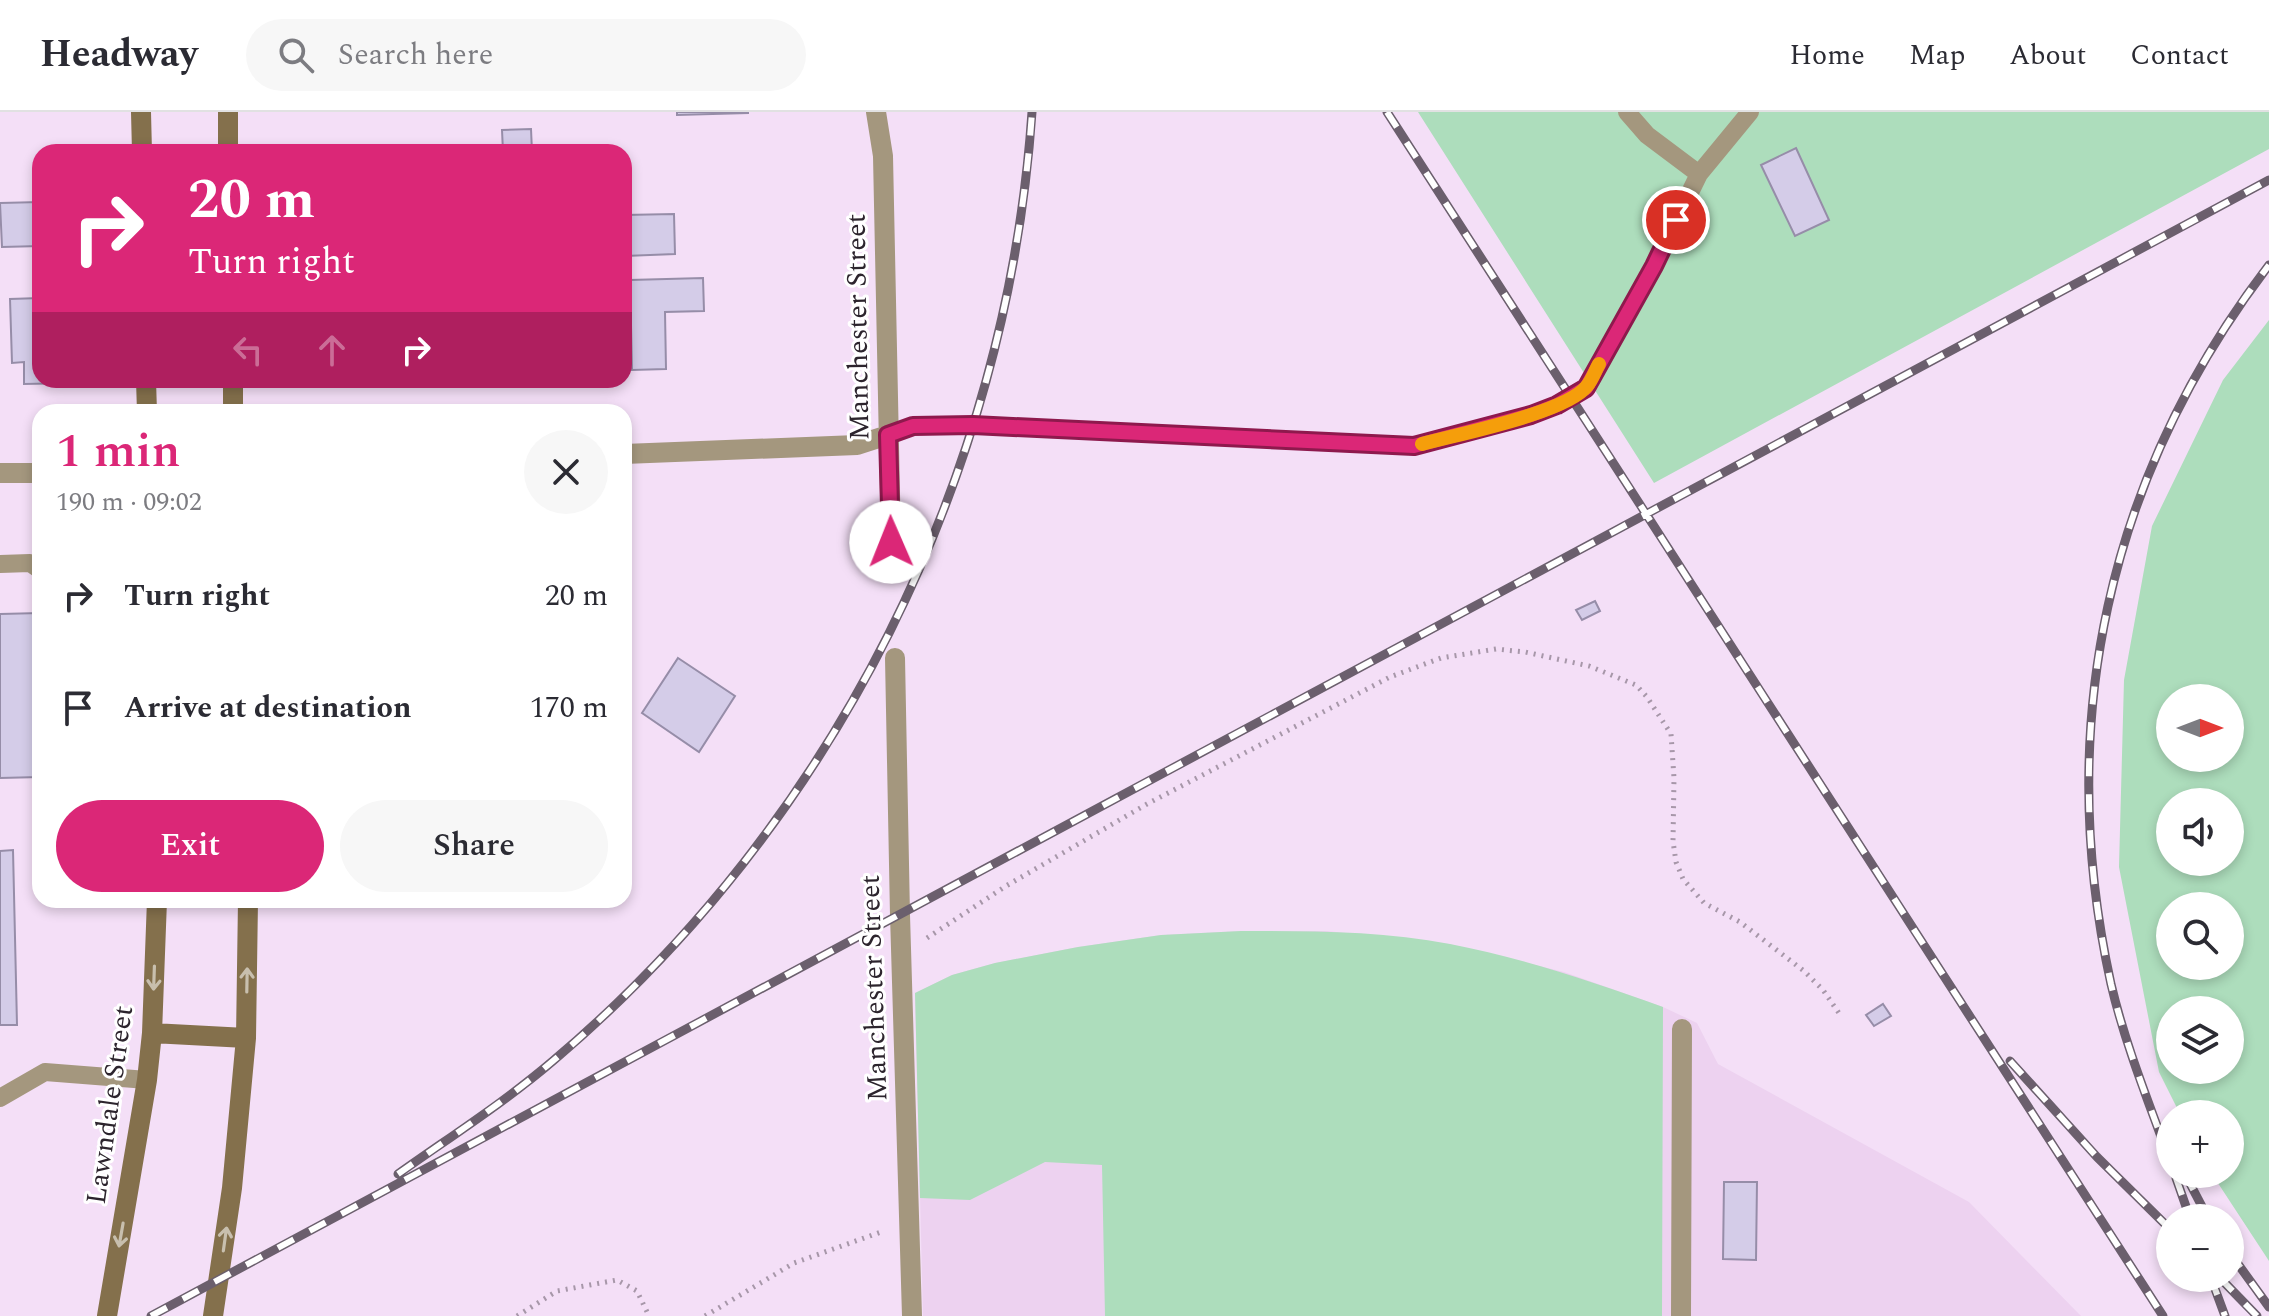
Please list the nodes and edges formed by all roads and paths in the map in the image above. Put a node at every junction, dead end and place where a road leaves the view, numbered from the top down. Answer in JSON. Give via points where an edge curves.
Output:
{"nodes":[{"id":1,"x":141,"y":112,"type":"edge"},
{"id":2,"x":228,"y":112,"type":"edge"},
{"id":3,"x":876,"y":112,"type":"edge"},
{"id":4,"x":1627,"y":112,"type":"edge"},
{"id":5,"x":1750,"y":112,"type":"edge"},
{"id":6,"x":142,"y":144,"type":"edge"},
{"id":7,"x":228,"y":144,"type":"edge"},
{"id":8,"x":1699,"y":174,"type":"junction"},
{"id":9,"x":888,"y":435,"type":"junction"},
{"id":10,"x":632,"y":454,"type":"edge"},
{"id":11,"x":0,"y":473,"type":"edge"},
{"id":12,"x":32,"y":473,"type":"edge"},
{"id":13,"x":891,"y":542,"type":"dead end"},
{"id":14,"x":0,"y":564,"type":"edge"},
{"id":15,"x":32,"y":564,"type":"edge"},
{"id":16,"x":895,"y":658,"type":"dead end"},
{"id":17,"x":157,"y":908,"type":"edge"},
{"id":18,"x":248,"y":908,"type":"edge"},
{"id":19,"x":901,"y":955,"type":"junction"},
{"id":20,"x":1841,"y":1016,"type":"dead end"},
{"id":21,"x":1682,"y":1029,"type":"dead end"},
{"id":22,"x":152,"y":1033,"type":"junction"},
{"id":23,"x":246,"y":1038,"type":"junction"},
{"id":24,"x":147,"y":1080,"type":"junction"},
{"id":25,"x":0,"y":1098,"type":"edge"},
{"id":26,"x":909,"y":1223,"type":"junction"},
{"id":27,"x":107,"y":1316,"type":"edge"},
{"id":28,"x":213,"y":1316,"type":"edge"},
{"id":29,"x":517,"y":1316,"type":"edge"},
{"id":30,"x":649,"y":1316,"type":"edge"},
{"id":31,"x":705,"y":1316,"type":"edge"},
{"id":32,"x":912,"y":1316,"type":"edge"},
{"id":33,"x":1681,"y":1316,"type":"edge"}],
"edges":[{"from":1,"to":6,"type":"main road"},
{"from":2,"to":7,"type":"main road"},
{"from":3,"to":9,"type":"street","name":"Manchester Street","via":[[883,156]]},
{"from":4,"to":8,"type":"lane","via":[[1647,135]]},
{"from":5,"to":8,"type":"lane"},
{"from":8,"to":9,"type":"lane","via":[[1586,388],[1531,415],[1414,446],[973,425],[913,426]]},
{"from":9,"to":10,"type":"street","via":[[857,445]]},
{"from":9,"to":13,"type":"street","name":"Manchester Street"},
{"from":11,"to":12,"type":"street"},
{"from":14,"to":15,"type":"lane"},
{"from":16,"to":19,"type":"street","name":"Manchester Street"},
{"from":17,"to":22,"type":"main road","name":"Lawndale Street","one_way":true},
{"from":23,"to":18,"type":"main road","one_way":true},
{"from":19,"to":20,"type":"path","via":[[1147,804],[1390,677],[1441,658],[1496,649],[1589,666],[1636,685],[1671,734],[1673,841],[1683,879],[1704,903],[1740,922],[1804,971]]},
{"from":19,"to":26,"type":"street","name":"Manchester Street"},
{"from":21,"to":33,"type":"street"},
{"from":22,"to":23,"type":"main road"},
{"from":22,"to":24,"type":"main road","name":"Lawndale Street"},
{"from":28,"to":23,"type":"main road","one_way":true},
{"from":24,"to":25,"type":"lane","via":[[45,1072]]},
{"from":24,"to":27,"type":"main road","name":"Lawndale Street","one_way":true},
{"from":26,"to":31,"type":"path","via":[[794,1263]]},
{"from":26,"to":32,"type":"street","name":"Manchester Street"},
{"from":29,"to":30,"type":"path","via":[[557,1291],[617,1280],[637,1291]]}]}
